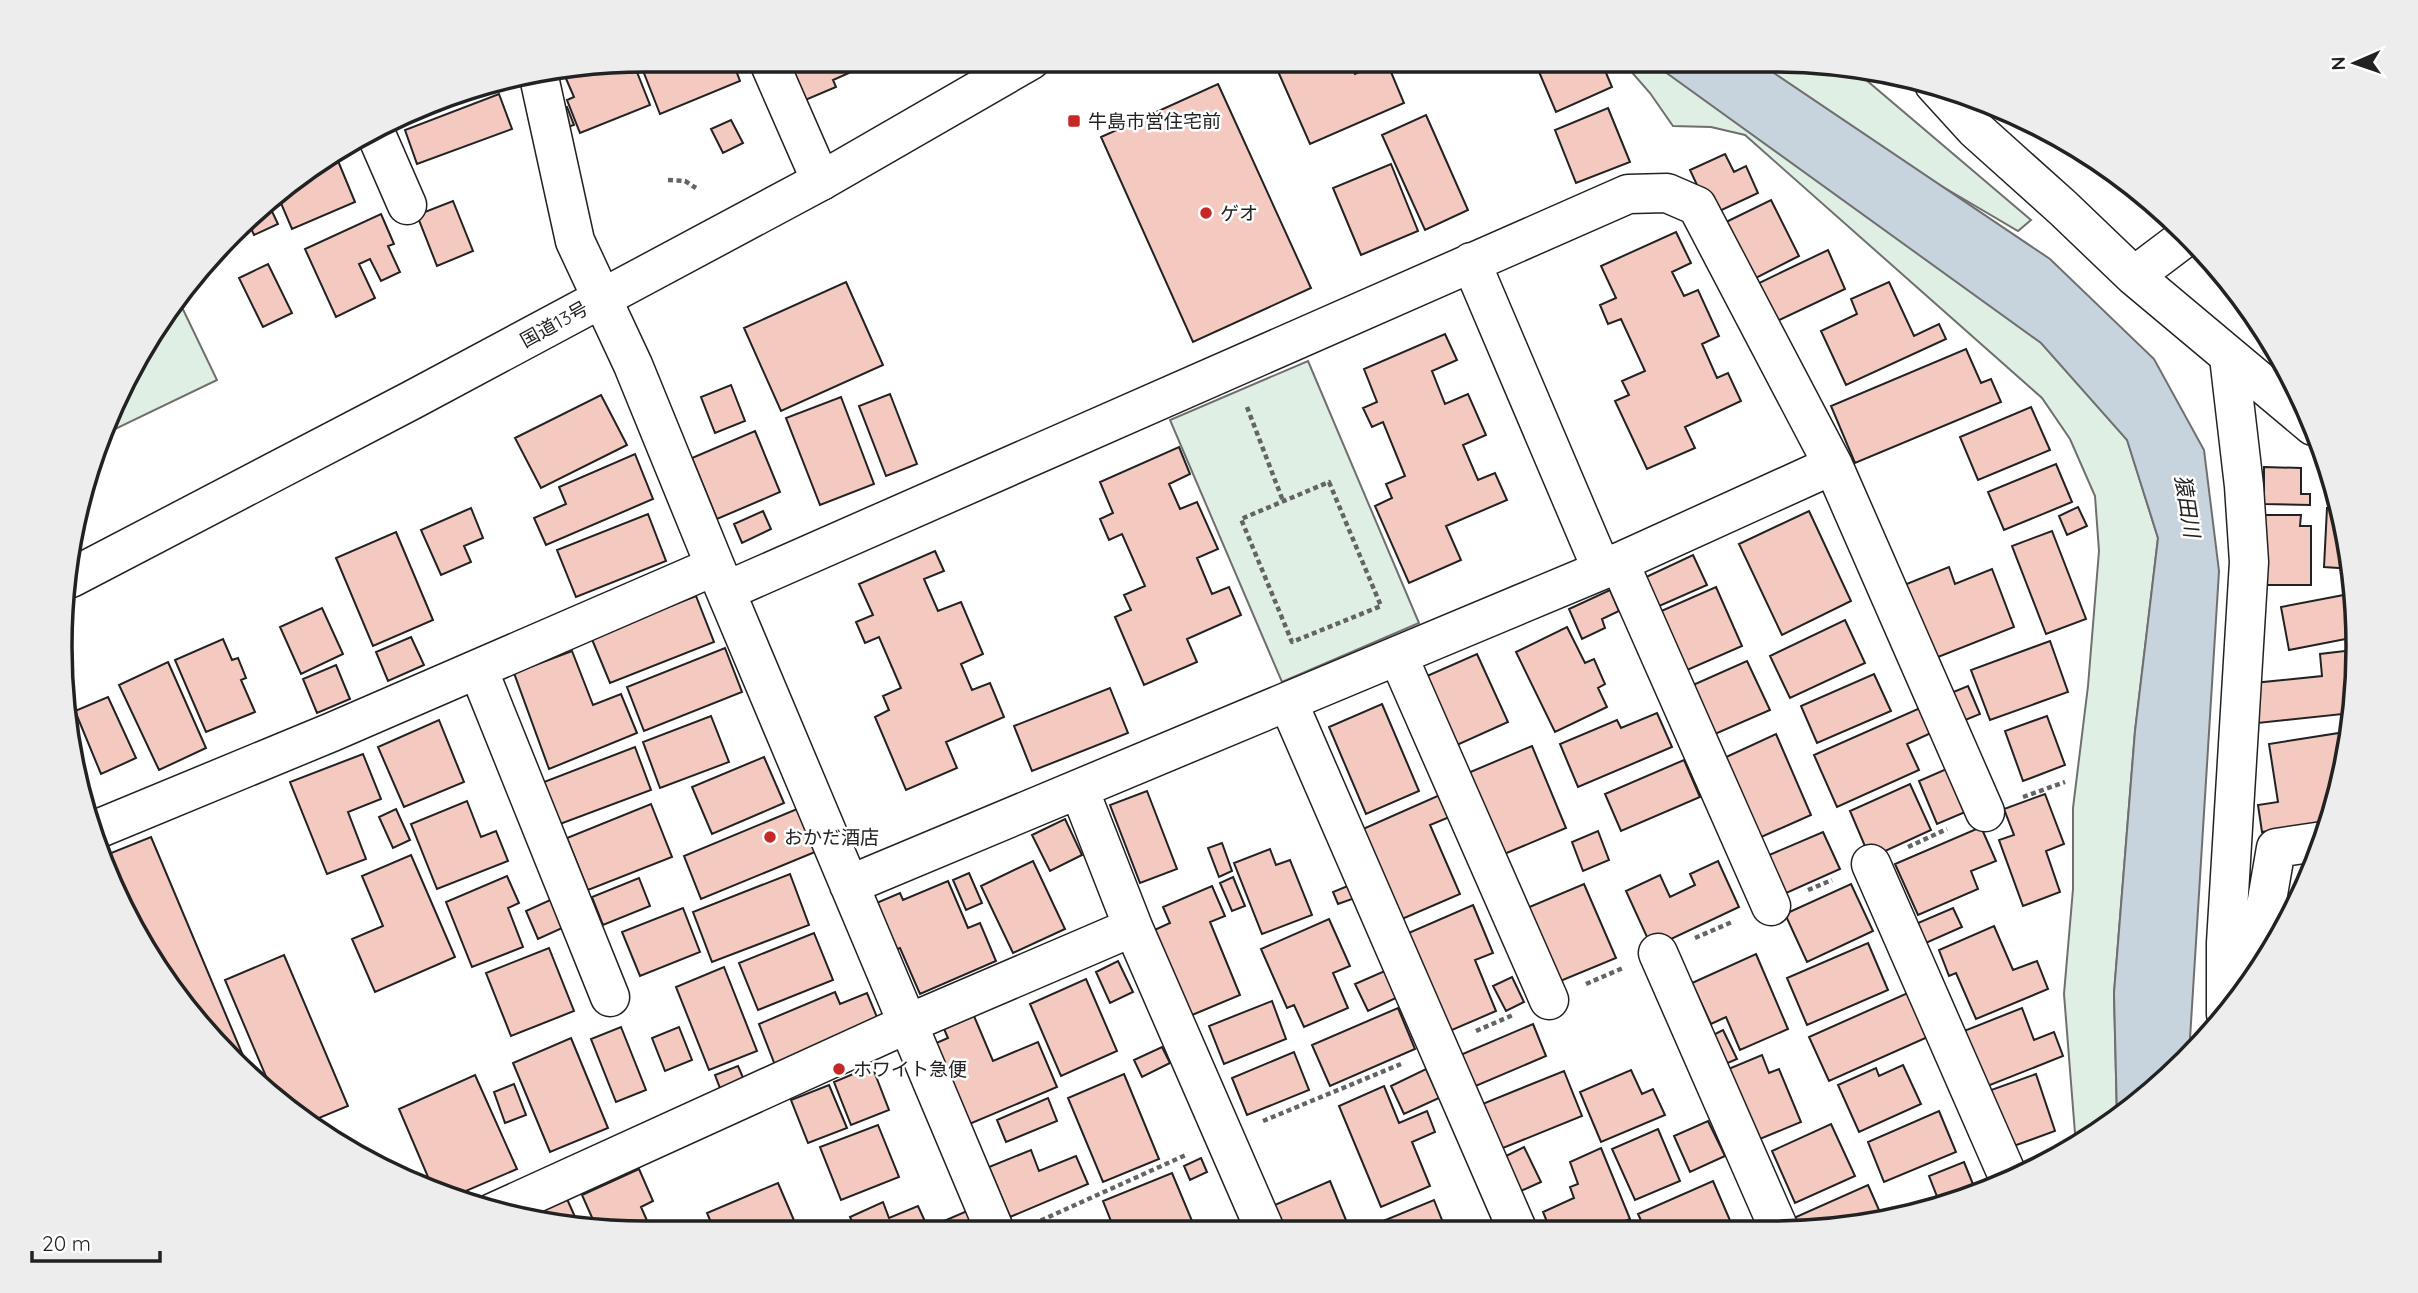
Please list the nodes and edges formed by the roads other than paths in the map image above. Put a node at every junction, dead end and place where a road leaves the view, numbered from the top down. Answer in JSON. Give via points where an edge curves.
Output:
{"nodes":[{"id":1,"x":773,"y":72,"type":"edge"},
{"id":2,"x":1006,"y":72,"type":"edge"},
{"id":3,"x":540,"y":82,"type":"edge"},
{"id":4,"x":1948,"y":100,"type":"edge"},
{"id":5,"x":378,"y":139,"type":"edge"},
{"id":6,"x":821,"y":181,"type":"junction"},
{"id":7,"x":407,"y":205,"type":"dead end"},
{"id":8,"x":2180,"y":242,"type":"edge"},
{"id":9,"x":1471,"y":262,"type":"junction"},
{"id":10,"x":2134,"y":276,"type":"junction"},
{"id":11,"x":603,"y":297,"type":"junction"},
{"id":12,"x":2229,"y":357,"type":"junction"},
{"id":13,"x":2295,"y":412,"type":"edge"},
{"id":14,"x":1833,"y":465,"type":"junction"},
{"id":15,"x":1611,"y":566,"type":"junction"},
{"id":16,"x":77,"y":575,"type":"edge"},
{"id":17,"x":721,"y":579,"type":"junction"},
{"id":18,"x":1398,"y":656,"type":"junction"},
{"id":19,"x":478,"y":669,"type":"junction"},
{"id":20,"x":1288,"y":702,"type":"junction"},
{"id":21,"x":1079,"y":789,"type":"junction"},
{"id":22,"x":1986,"y":812,"type":"dead end"},
{"id":23,"x":101,"y":828,"type":"edge"},
{"id":24,"x":2311,"y":843,"type":"edge"},
{"id":25,"x":1871,"y":864,"type":"dead end"},
{"id":26,"x":849,"y":885,"type":"junction"},
{"id":27,"x":1772,"y":906,"type":"dead end"},
{"id":28,"x":1133,"y":927,"type":"junction"},
{"id":29,"x":2258,"y":951,"type":"edge"},
{"id":30,"x":1658,"y":953,"type":"road end"},
{"id":31,"x":610,"y":997,"type":"dead end"},
{"id":32,"x":2226,"y":997,"type":"edge"},
{"id":33,"x":1549,"y":1000,"type":"road end"},
{"id":34,"x":907,"y":1024,"type":"junction"},
{"id":35,"x":2006,"y":1171,"type":"edge"},
{"id":36,"x":510,"y":1205,"type":"edge"},
{"id":37,"x":1008,"y":1221,"type":"edge"},
{"id":38,"x":1261,"y":1221,"type":"edge"},
{"id":39,"x":1513,"y":1221,"type":"edge"},
{"id":40,"x":1775,"y":1221,"type":"edge"}],
"edges":[{"from":1,"to":6,"type":"main road"},
{"from":2,"to":6,"type":"main road","name":"国道13号"},
{"from":3,"to":11,"type":"main road","via":[[575,241]]},
{"from":4,"to":10,"type":"main road"},
{"from":5,"to":7,"type":"main road"},
{"from":6,"to":11,"type":"main road","name":"国道13号"},
{"from":8,"to":10,"type":"main road"},
{"from":9,"to":14,"type":"main road","via":[[1628,194],[1667,193],[1697,206]]},
{"from":9,"to":15,"type":"main road"},
{"from":9,"to":17,"type":"main road","via":[[1232,368]]},
{"from":10,"to":12,"type":"main road"},
{"from":11,"to":16,"type":"main road","name":"国道13号"},
{"from":11,"to":17,"type":"main road"},
{"from":12,"to":13,"type":"main road"},
{"from":12,"to":32,"type":"main road","via":[[2249,562]]},
{"from":14,"to":15,"type":"main road"},
{"from":14,"to":22,"type":"main road"},
{"from":15,"to":18,"type":"main road"},
{"from":15,"to":27,"type":"main road"},
{"from":17,"to":19,"type":"main road"},
{"from":17,"to":26,"type":"main road"},
{"from":18,"to":20,"type":"main road"},
{"from":18,"to":33,"type":"main road"},
{"from":19,"to":23,"type":"main road"},
{"from":19,"to":31,"type":"main road"},
{"from":20,"to":21,"type":"main road"},
{"from":20,"to":39,"type":"main road"},
{"from":21,"to":26,"type":"main road"},
{"from":21,"to":28,"type":"main road"},
{"from":24,"to":29,"type":"main road","via":[[2276,848]]},
{"from":25,"to":35,"type":"main road"},
{"from":26,"to":34,"type":"main road"},
{"from":28,"to":34,"type":"main road"},
{"from":28,"to":38,"type":"main road"},
{"from":30,"to":40,"type":"main road"},
{"from":34,"to":36,"type":"main road"},
{"from":34,"to":37,"type":"main road"}]}
